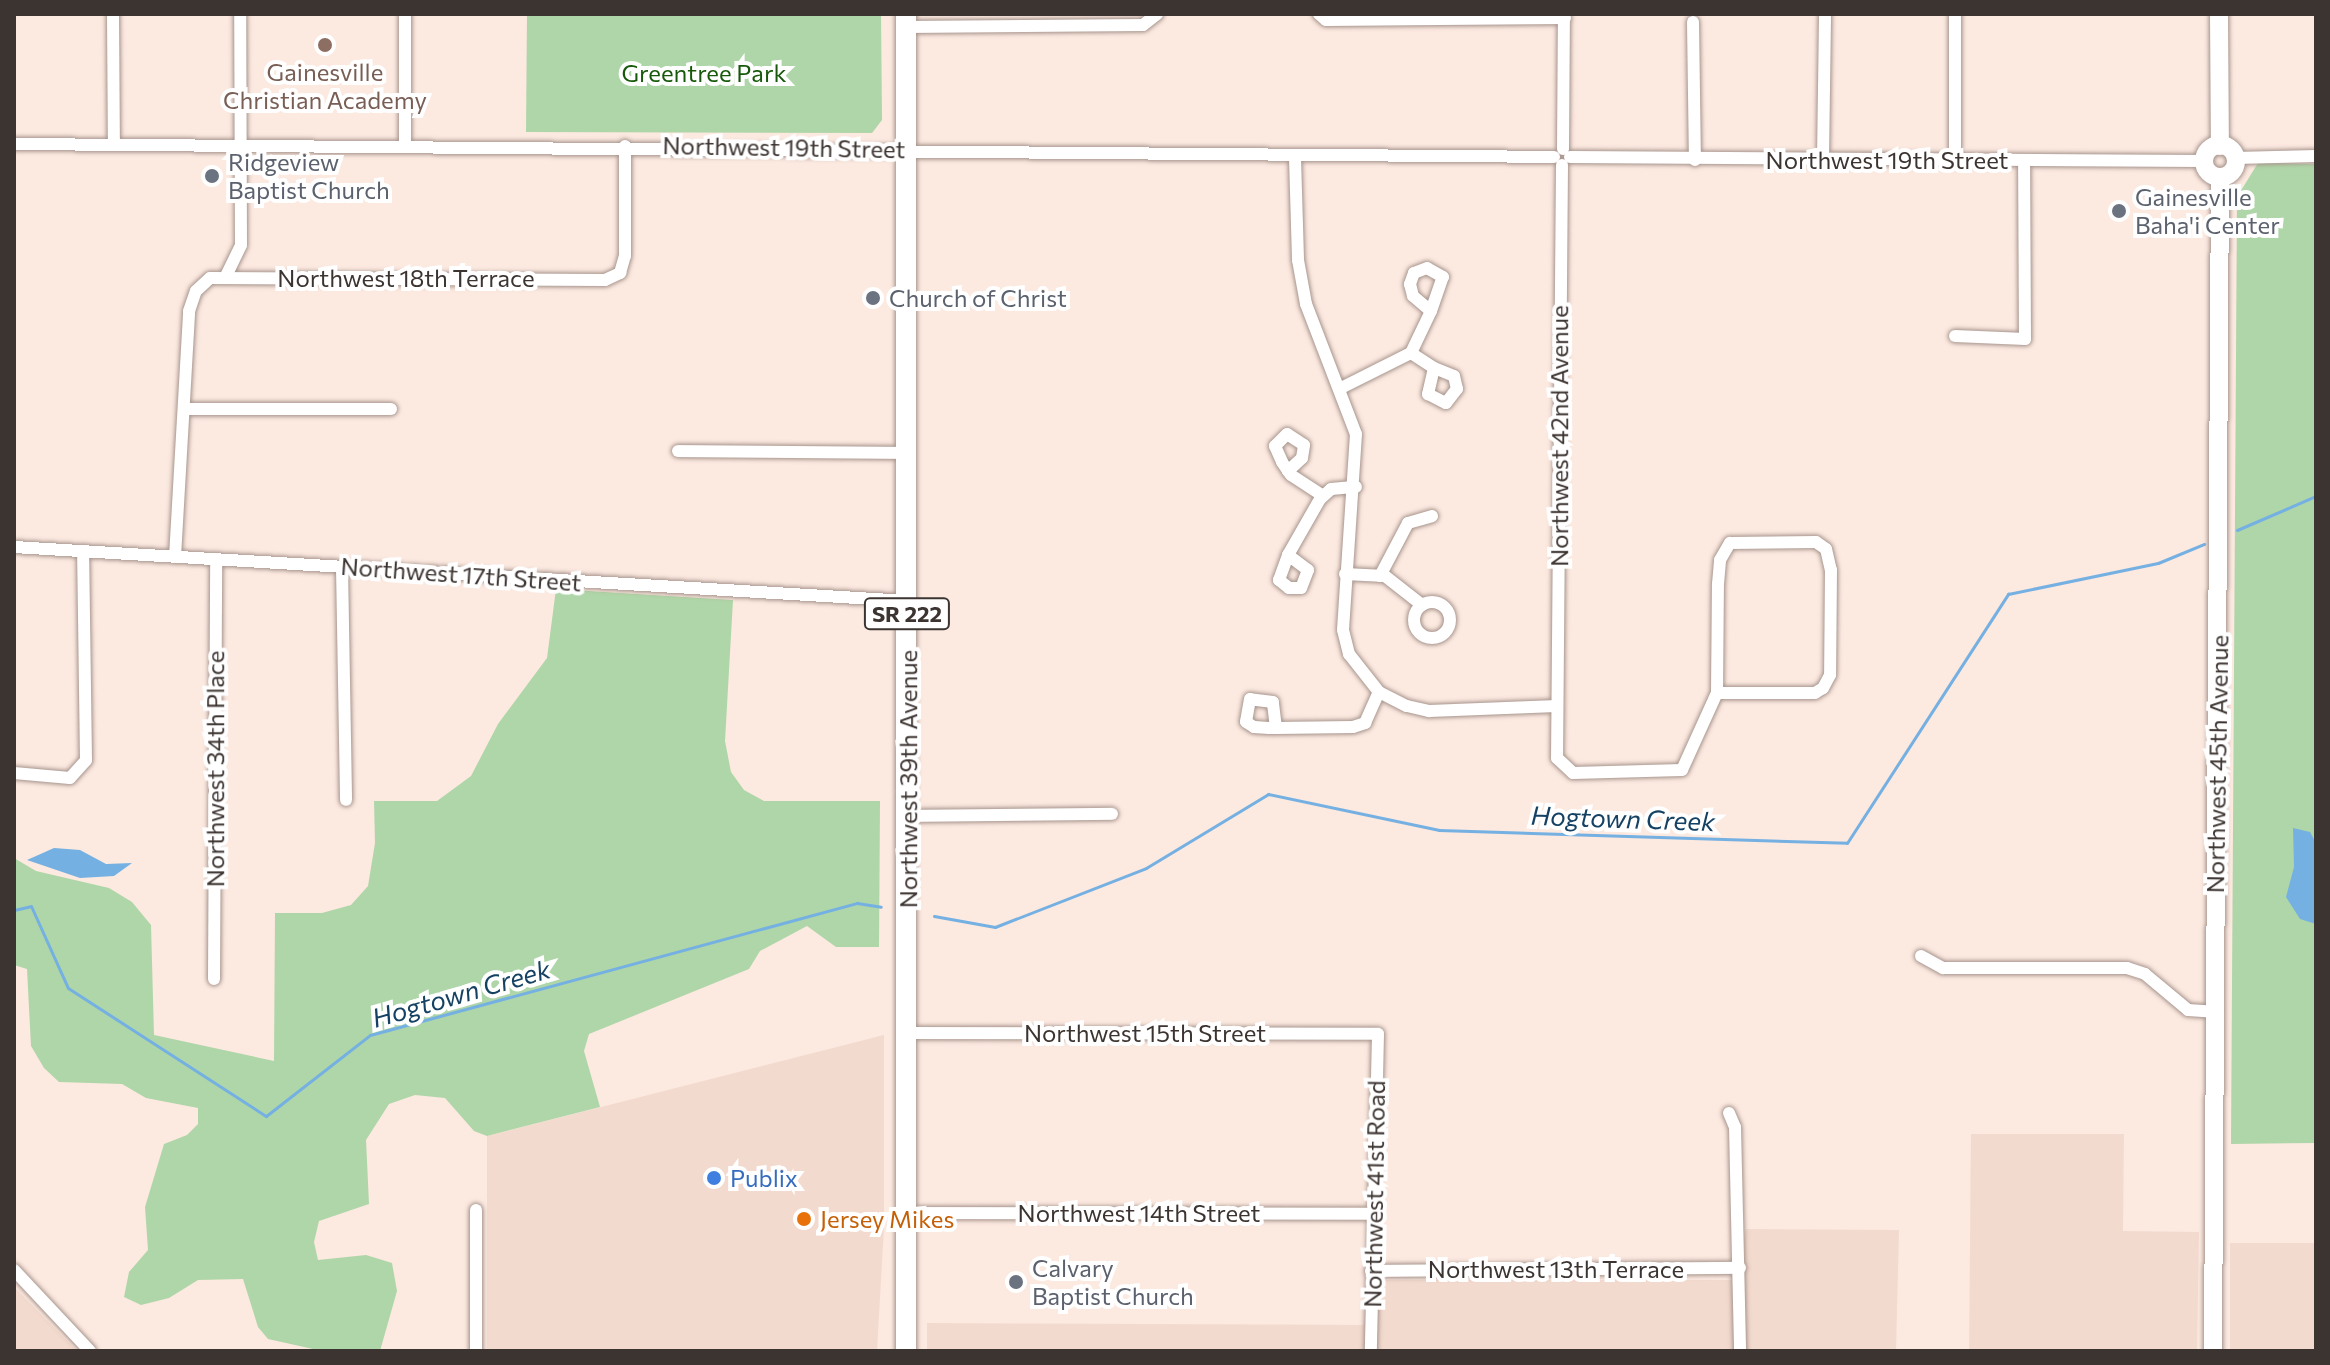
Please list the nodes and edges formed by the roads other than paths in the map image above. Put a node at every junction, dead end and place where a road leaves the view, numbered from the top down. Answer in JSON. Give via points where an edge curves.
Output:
{"nodes":[{"id":1,"x":113,"y":14,"type":"edge"},
{"id":2,"x":240,"y":14,"type":"edge"},
{"id":3,"x":405,"y":14,"type":"edge"},
{"id":4,"x":1319,"y":14,"type":"edge"},
{"id":5,"x":1825,"y":14,"type":"edge"},
{"id":6,"x":1955,"y":14,"type":"edge"},
{"id":7,"x":2219,"y":14,"type":"edge"},
{"id":8,"x":1156,"y":16,"type":"edge"},
{"id":9,"x":1564,"y":16,"type":"edge"},
{"id":10,"x":906,"y":20,"type":"edge"},
{"id":11,"x":1009,"y":20,"type":"edge"},
{"id":12,"x":1693,"y":22,"type":"dead end"},
{"id":13,"x":14,"y":144,"type":"edge"},
{"id":14,"x":240,"y":144,"type":"junction"},
{"id":15,"x":114,"y":145,"type":"junction"},
{"id":16,"x":405,"y":145,"type":"junction"},
{"id":17,"x":625,"y":146,"type":"junction"},
{"id":18,"x":2220,"y":146,"type":"junction"},
{"id":19,"x":907,"y":148,"type":"junction"},
{"id":20,"x":2316,"y":156,"type":"edge"},
{"id":21,"x":1562,"y":157,"type":"junction"},
{"id":22,"x":1295,"y":158,"type":"junction"},
{"id":23,"x":2235,"y":158,"type":"junction"},
{"id":24,"x":1695,"y":160,"type":"junction"},
{"id":25,"x":1823,"y":160,"type":"junction"},
{"id":26,"x":1955,"y":160,"type":"junction"},
{"id":27,"x":2024,"y":161,"type":"junction"},
{"id":28,"x":2204,"y":161,"type":"junction"},
{"id":29,"x":2220,"y":177,"type":"junction"},
{"id":30,"x":226,"y":276,"type":"junction"},
{"id":31,"x":1431,"y":311,"type":"dead end"},
{"id":32,"x":1955,"y":336,"type":"dead end"},
{"id":33,"x":1411,"y":353,"type":"junction"},
{"id":34,"x":1434,"y":368,"type":"dead end"},
{"id":35,"x":1339,"y":389,"type":"junction"},
{"id":36,"x":186,"y":409,"type":"junction"},
{"id":37,"x":391,"y":409,"type":"dead end"},
{"id":38,"x":678,"y":451,"type":"dead end"},
{"id":39,"x":907,"y":453,"type":"junction"},
{"id":40,"x":1288,"y":471,"type":"dead end"},
{"id":41,"x":1356,"y":487,"type":"junction"},
{"id":42,"x":1323,"y":496,"type":"junction"},
{"id":43,"x":1432,"y":516,"type":"dead end"},
{"id":44,"x":14,"y":547,"type":"edge"},
{"id":45,"x":83,"y":552,"type":"junction"},
{"id":46,"x":1288,"y":555,"type":"dead end"},
{"id":47,"x":175,"y":557,"type":"junction"},
{"id":48,"x":216,"y":560,"type":"junction"},
{"id":49,"x":342,"y":567,"type":"junction"},
{"id":50,"x":1345,"y":574,"type":"junction"},
{"id":51,"x":1380,"y":576,"type":"junction"},
{"id":52,"x":907,"y":601,"type":"junction"},
{"id":53,"x":1422,"y":605,"type":"dead end"},
{"id":54,"x":1379,"y":692,"type":"junction"},
{"id":55,"x":1717,"y":693,"type":"junction"},
{"id":56,"x":1557,"y":706,"type":"junction"},
{"id":57,"x":1276,"y":728,"type":"dead end"},
{"id":58,"x":14,"y":773,"type":"edge"},
{"id":59,"x":346,"y":800,"type":"dead end"},
{"id":60,"x":1112,"y":814,"type":"dead end"},
{"id":61,"x":908,"y":816,"type":"junction"},
{"id":62,"x":1921,"y":956,"type":"dead end"},
{"id":63,"x":214,"y":979,"type":"dead end"},
{"id":64,"x":2214,"y":1012,"type":"junction"},
{"id":65,"x":908,"y":1033,"type":"junction"},
{"id":66,"x":1378,"y":1038,"type":"joint"},
{"id":67,"x":1729,"y":1113,"type":"dead end"},
{"id":68,"x":476,"y":1210,"type":"dead end"},
{"id":69,"x":907,"y":1213,"type":"junction"},
{"id":70,"x":1370,"y":1214,"type":"junction"},
{"id":71,"x":1740,"y":1268,"type":"junction"},
{"id":72,"x":14,"y":1270,"type":"edge"},
{"id":73,"x":1371,"y":1271,"type":"junction"},
{"id":74,"x":90,"y":1351,"type":"edge"},
{"id":75,"x":476,"y":1351,"type":"edge"},
{"id":76,"x":906,"y":1351,"type":"edge"},
{"id":77,"x":1371,"y":1351,"type":"edge"},
{"id":78,"x":1740,"y":1351,"type":"edge"},
{"id":79,"x":2213,"y":1351,"type":"edge"}],
"edges":[{"from":1,"to":15,"type":"street"},
{"from":2,"to":14,"type":"street"},
{"from":3,"to":16,"type":"street"},
{"from":4,"to":9,"type":"street","via":[[1326,20]]},
{"from":5,"to":25,"type":"street"},
{"from":6,"to":26,"type":"street"},
{"from":7,"to":18,"type":"street"},
{"from":8,"to":11,"type":"street","via":[[1143,25]]},
{"from":9,"to":21,"type":"street","name":"Northwest 42nd Avenue"},
{"from":10,"to":11,"type":"street"},
{"from":10,"to":19,"type":"main road","name":"Northwest 39th Avenue","number":"SR 222"},
{"from":12,"to":24,"type":"street"},
{"from":13,"to":15,"type":"street","name":"Northwest 19th Street"},
{"from":14,"to":15,"type":"street","name":"Northwest 19th Street"},
{"from":14,"to":16,"type":"street","name":"Northwest 19th Street"},
{"from":14,"to":30,"type":"street","via":[[241,245]]},
{"from":16,"to":17,"type":"street","name":"Northwest 19th Street"},
{"from":17,"to":19,"type":"street","name":"Northwest 19th Street"},
{"from":17,"to":30,"type":"street","name":"Northwest 18th Terrace","via":[[625,256],[620,273],[605,280]]},
{"from":18,"to":23,"type":"street"},
{"from":18,"to":28,"type":"street","via":[[2209,150]]},
{"from":19,"to":22,"type":"street","name":"Northwest 19th Street"},
{"from":19,"to":39,"type":"main road","name":"Northwest 39th Avenue","number":"SR 222"},
{"from":20,"to":23,"type":"street"},
{"from":21,"to":22,"type":"street","name":"Northwest 19th Street"},
{"from":21,"to":24,"type":"street","name":"Northwest 19th Street"},
{"from":21,"to":56,"type":"street","name":"Northwest 42nd Avenue"},
{"from":22,"to":35,"type":"street","via":[[1298,260],[1306,304]]},
{"from":23,"to":29,"type":"street","via":[[2231,173]]},
{"from":24,"to":25,"type":"street","name":"Northwest 19th Street"},
{"from":25,"to":26,"type":"street","name":"Northwest 19th Street"},
{"from":26,"to":27,"type":"street","name":"Northwest 19th Street"},
{"from":27,"to":28,"type":"street","name":"Northwest 19th Street"},
{"from":27,"to":32,"type":"street","via":[[2025,339]]},
{"from":28,"to":29,"type":"street","via":[[2208,173]]},
{"from":29,"to":64,"type":"street","name":"Northwest 45th Avenue"},
{"from":30,"to":36,"type":"street","name":"Northwest 18th Terrace","via":[[210,278],[196,291],[189,311]]},
{"from":31,"to":33,"type":"street"},
{"from":33,"to":34,"type":"street"},
{"from":33,"to":35,"type":"street"},
{"from":35,"to":41,"type":"street","via":[[1356,434]]},
{"from":36,"to":37,"type":"street"},
{"from":36,"to":47,"type":"street"},
{"from":38,"to":39,"type":"street"},
{"from":39,"to":52,"type":"main road","name":"Northwest 39th Avenue","number":"SR 222"},
{"from":40,"to":42,"type":"street"},
{"from":41,"to":42,"type":"street","via":[[1331,489]]},
{"from":41,"to":50,"type":"street"},
{"from":42,"to":46,"type":"street"},
{"from":43,"to":51,"type":"street","via":[[1408,523]]},
{"from":44,"to":45,"type":"street","name":"Northwest 17th Street"},
{"from":45,"to":47,"type":"street","name":"Northwest 17th Street"},
{"from":45,"to":58,"type":"street","via":[[88,743],[78,773],[54,779]]},
{"from":47,"to":48,"type":"street","name":"Northwest 17th Street"},
{"from":48,"to":49,"type":"street","name":"Northwest 17th Street"},
{"from":48,"to":63,"type":"street","name":"Northwest 34th Place"},
{"from":49,"to":52,"type":"street","name":"Northwest 17th Street"},
{"from":49,"to":59,"type":"street"},
{"from":50,"to":51,"type":"street"},
{"from":50,"to":54,"type":"street","via":[[1343,630],[1349,654]]},
{"from":51,"to":53,"type":"street","via":[[1409,590]]},
{"from":52,"to":61,"type":"main road","name":"Northwest 39th Avenue","number":"SR 222"},
{"from":54,"to":56,"type":"street","via":[[1429,711]]},
{"from":54,"to":57,"type":"street","via":[[1365,723]]},
{"from":55,"to":55,"type":"street","via":[[1718,584],[1725,551],[1739,541],[1816,542],[1826,549],[1832,610],[1830,675],[1823,688],[1815,693]]},
{"from":55,"to":56,"type":"street","name":"Northwest 42nd Avenue","via":[[1682,770],[1564,769],[1557,758]]},
{"from":60,"to":61,"type":"street"},
{"from":61,"to":65,"type":"main road","name":"Northwest 39th Avenue","number":"SR 222"},
{"from":62,"to":64,"type":"street","via":[[1943,968],[2127,968],[2145,974],[2188,1010]]},
{"from":64,"to":79,"type":"street","name":"Northwest 45th Avenue"},
{"from":65,"to":66,"type":"street","name":"Northwest 15th Street","via":[[1349,1033]]},
{"from":65,"to":69,"type":"main road","name":"Northwest 39th Avenue","number":"SR 222"},
{"from":66,"to":70,"type":"street","name":"Northwest 41st Road"},
{"from":67,"to":71,"type":"street","via":[[1735,1127]]},
{"from":68,"to":75,"type":"street"},
{"from":69,"to":70,"type":"street","name":"Northwest 14th Street"},
{"from":69,"to":76,"type":"main road","name":"Northwest 39th Avenue","number":"SR 222"},
{"from":70,"to":73,"type":"street","name":"Northwest 41st Road"},
{"from":71,"to":73,"type":"street","name":"Northwest 13th Terrace"},
{"from":71,"to":78,"type":"street"},
{"from":72,"to":74,"type":"street"},
{"from":73,"to":77,"type":"street","name":"Northwest 41st Road"}]}
